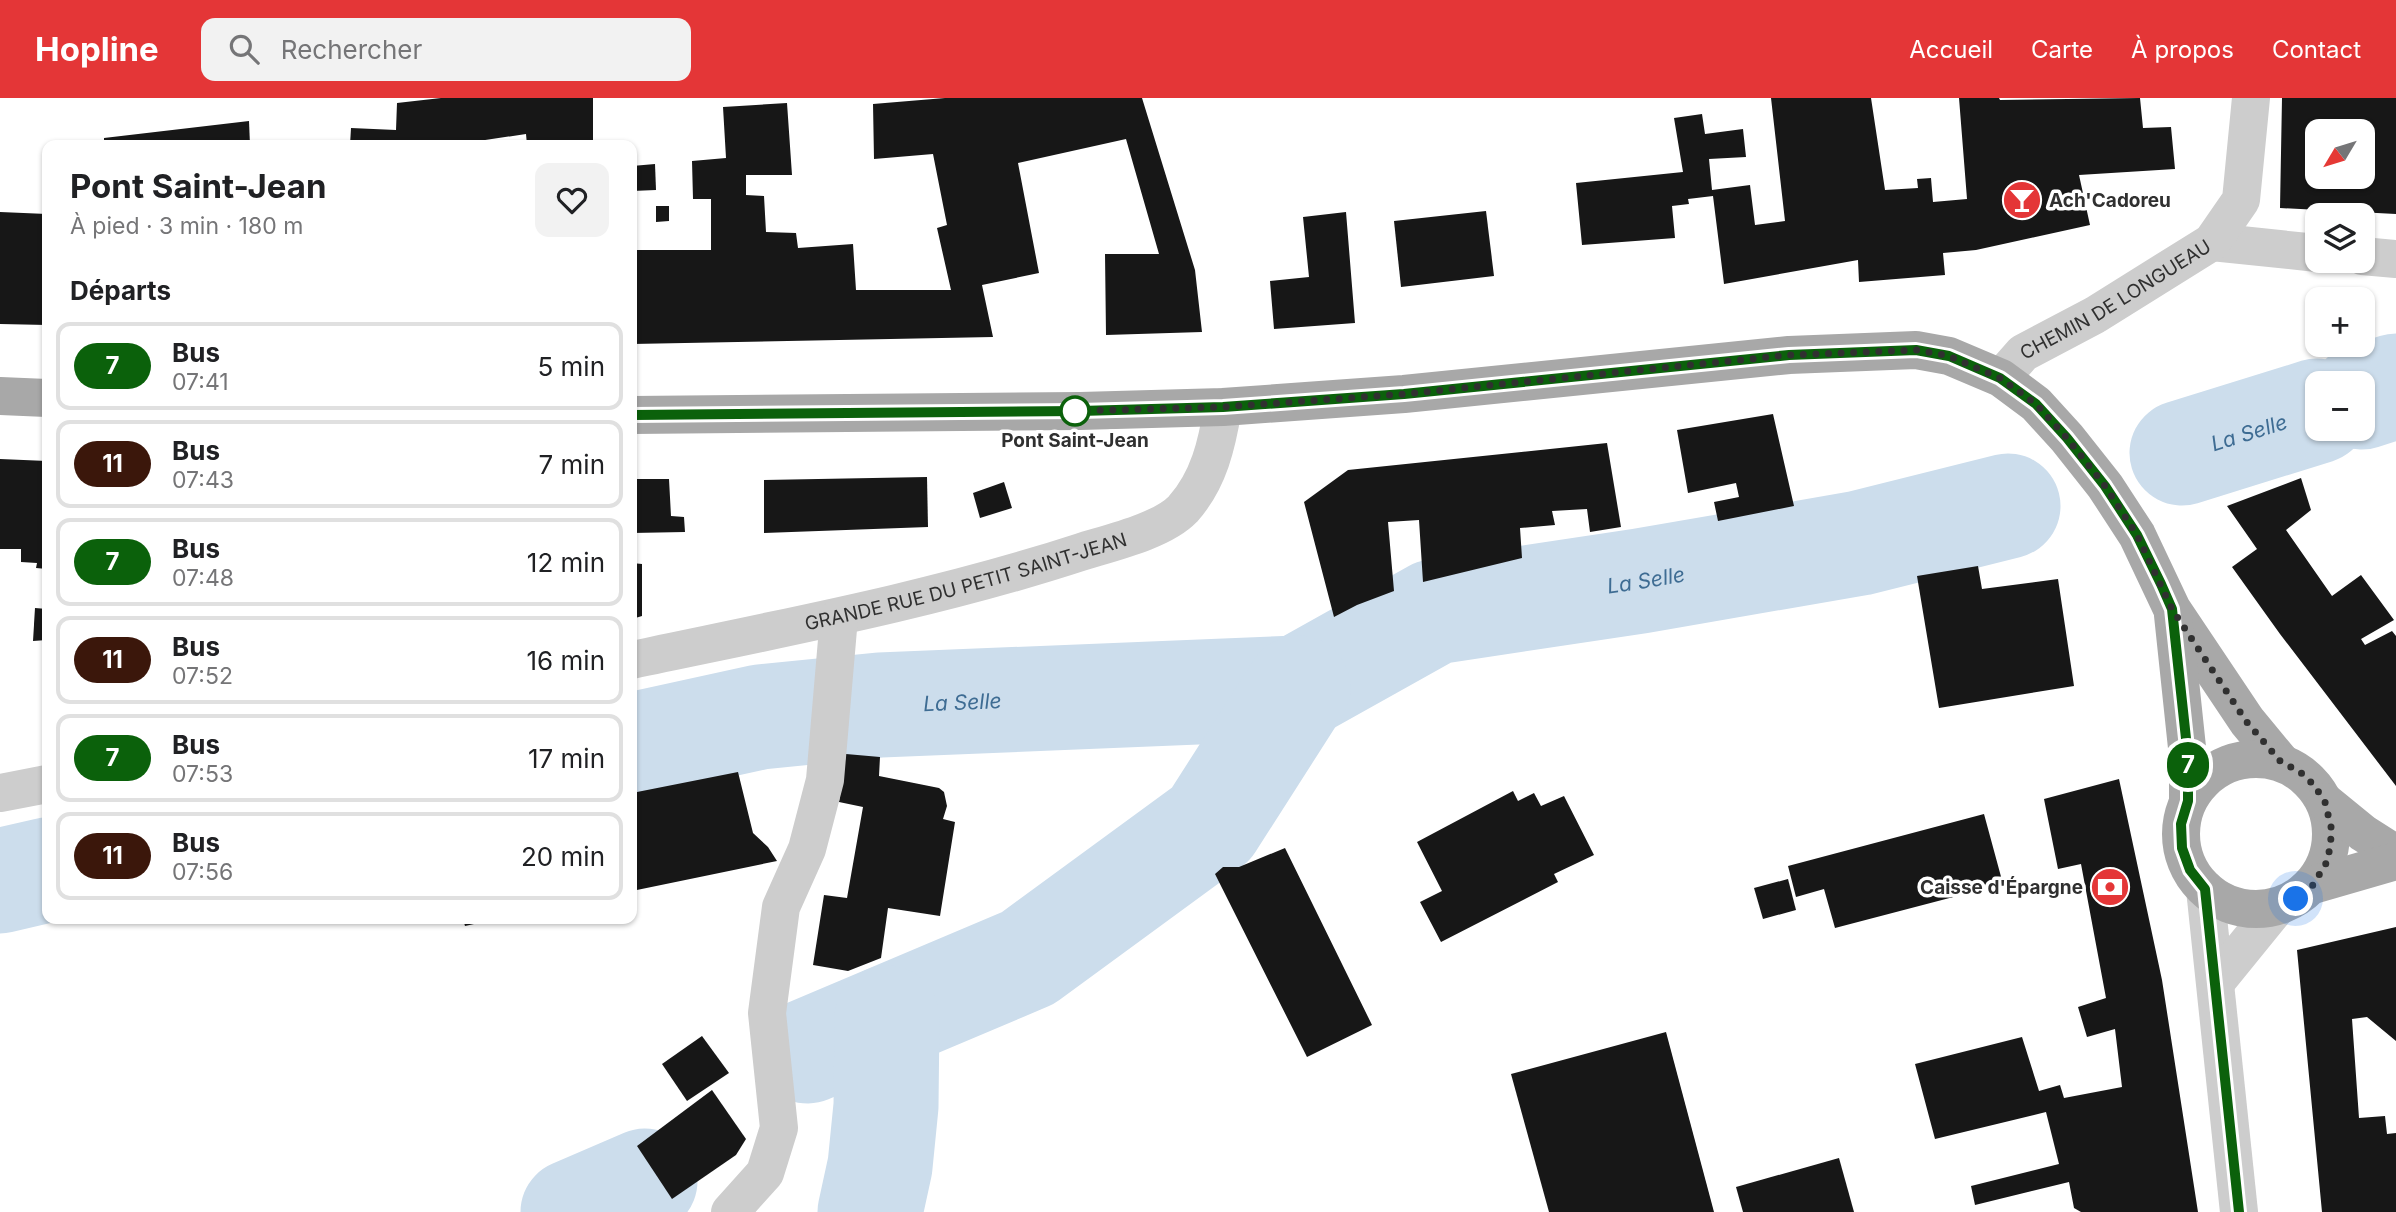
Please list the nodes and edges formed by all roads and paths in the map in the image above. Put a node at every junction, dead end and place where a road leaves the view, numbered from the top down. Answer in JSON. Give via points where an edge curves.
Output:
{"nodes":[{"id":1,"x":2250,"y":98,"type":"edge"},
{"id":2,"x":2211,"y":242,"type":"junction"},
{"id":3,"x":2305,"y":252,"type":"edge"},
{"id":4,"x":2375,"y":257,"type":"edge"},
{"id":5,"x":2396,"y":259,"type":"edge"},
{"id":6,"x":2000,"y":378,"type":"junction"},
{"id":7,"x":0,"y":396,"type":"edge"},
{"id":8,"x":42,"y":398,"type":"edge"},
{"id":9,"x":1223,"y":407,"type":"junction"},
{"id":10,"x":637,"y":415,"type":"edge"},
{"id":11,"x":2172,"y":609,"type":"junction"},
{"id":12,"x":839,"y":617,"type":"junction"},
{"id":13,"x":637,"y":659,"type":"edge"},
{"id":14,"x":2281,"y":762,"type":"junction"},
{"id":15,"x":42,"y":785,"type":"edge"},
{"id":16,"x":0,"y":793,"type":"edge"},
{"id":17,"x":2188,"y":801,"type":"junction"},
{"id":18,"x":2325,"y":802,"type":"junction"},
{"id":19,"x":2396,"y":854,"type":"edge"},
{"id":20,"x":2396,"y":861,"type":"edge"},
{"id":21,"x":2313,"y":885,"type":"junction"},
{"id":22,"x":2205,"y":889,"type":"junction"},
{"id":23,"x":2277,"y":907,"type":"junction"},
{"id":24,"x":2216,"y":982,"type":"junction"},
{"id":25,"x":730,"y":1212,"type":"edge"},
{"id":26,"x":2239,"y":1212,"type":"edge"}],
"edges":[{"from":1,"to":2,"type":"street","name":"CHEMIN DE LONGUEAU","via":[[2241,200]]},
{"from":2,"to":3,"type":"street"},
{"from":2,"to":6,"type":"street","name":"CHEMIN DE LONGUEAU","via":[[2024,354]]},
{"from":4,"to":5,"type":"street"},
{"from":6,"to":9,"type":"main road","via":[[1949,356],[1916,350],[1856,351]]},
{"from":6,"to":11,"type":"main road","via":[[2036,404],[2105,486],[2137,535]]},
{"from":7,"to":8,"type":"main road"},
{"from":9,"to":10,"type":"main road"},
{"from":9,"to":12,"type":"street","name":"GRANDE RUE DU PETIT SAINT-JEAN","via":[[1209,468],[1181,510],[1160,524],[1005,577]]},
{"from":11,"to":14,"type":"main road","via":[[2246,721]]},
{"from":11,"to":17,"type":"main road","via":[[2188,757]]},
{"from":12,"to":13,"type":"street","name":"GRANDE RUE DU PETIT SAINT-JEAN"},
{"from":12,"to":25,"type":"street","via":[[825,780],[807,849],[781,907],[766,1013],[779,1128],[765,1173]]},
{"from":14,"to":17,"type":"main road","via":[[2258,758],[2217,769]]},
{"from":14,"to":18,"type":"main road","via":[[2299,771]]},
{"from":15,"to":16,"type":"street"},
{"from":17,"to":22,"type":"main road","via":[[2181,824],[2182,848],[2190,870]]},
{"from":18,"to":19,"type":"main road"},
{"from":18,"to":21,"type":"main road","via":[[2332,831],[2328,860]]},
{"from":20,"to":21,"type":"main road"},
{"from":21,"to":23,"type":"main road"},
{"from":22,"to":23,"type":"main road","via":[[2227,903],[2251,909]]},
{"from":22,"to":24,"type":"street"},
{"from":23,"to":24,"type":"street"},
{"from":24,"to":26,"type":"street"}]}
